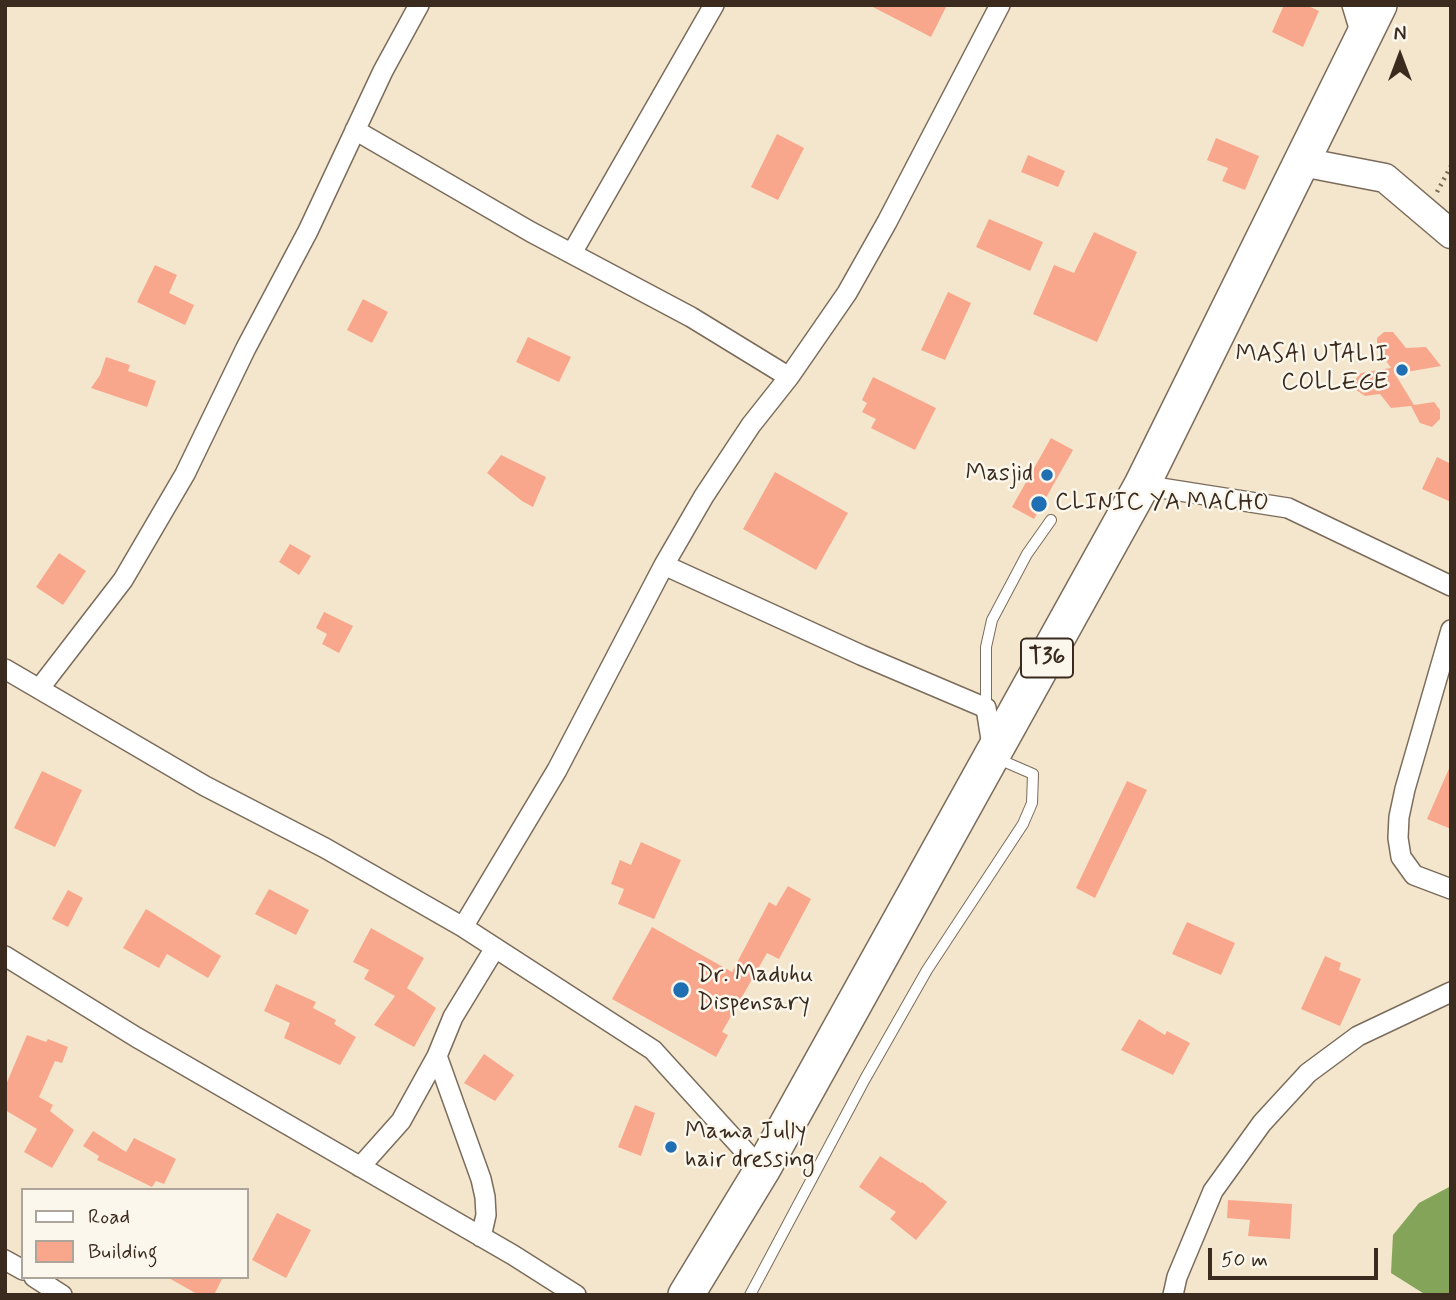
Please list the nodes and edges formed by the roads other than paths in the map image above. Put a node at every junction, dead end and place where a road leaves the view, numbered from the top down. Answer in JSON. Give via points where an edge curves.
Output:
{"nodes":[{"id":1,"x":419,"y":5,"type":"edge"},
{"id":2,"x":714,"y":5,"type":"edge"},
{"id":3,"x":1000,"y":5,"type":"edge"},
{"id":4,"x":1352,"y":5,"type":"edge"},
{"id":5,"x":1379,"y":5,"type":"edge"},
{"id":6,"x":1362,"y":40,"type":"junction"},
{"id":7,"x":355,"y":130,"type":"junction"},
{"id":8,"x":1302,"y":162,"type":"junction"},
{"id":9,"x":1451,"y":234,"type":"edge"},
{"id":10,"x":572,"y":253,"type":"junction"},
{"id":11,"x":789,"y":377,"type":"junction"},
{"id":12,"x":1142,"y":485,"type":"junction"},
{"id":13,"x":1051,"y":520,"type":"dead end"},
{"id":14,"x":664,"y":565,"type":"junction"},
{"id":15,"x":1451,"y":586,"type":"edge"},
{"id":16,"x":1451,"y":630,"type":"edge"},
{"id":17,"x":5,"y":670,"type":"edge"},
{"id":18,"x":39,"y":689,"type":"junction"},
{"id":19,"x":986,"y":708,"type":"junction"},
{"id":20,"x":993,"y":756,"type":"junction"},
{"id":21,"x":1451,"y":889,"type":"edge"},
{"id":22,"x":463,"y":927,"type":"junction"},
{"id":23,"x":495,"y":948,"type":"junction"},
{"id":24,"x":5,"y":956,"type":"edge"},
{"id":25,"x":1451,"y":992,"type":"edge"},
{"id":26,"x":437,"y":1056,"type":"junction"},
{"id":27,"x":360,"y":1167,"type":"junction"},
{"id":28,"x":762,"y":1170,"type":"junction"},
{"id":29,"x":481,"y":1237,"type":"junction"},
{"id":30,"x":5,"y":1260,"type":"edge"},
{"id":31,"x":21,"y":1269,"type":"edge"},
{"id":32,"x":37,"y":1279,"type":"edge"},
{"id":33,"x":62,"y":1295,"type":"edge"},
{"id":34,"x":576,"y":1295,"type":"edge"},
{"id":35,"x":686,"y":1295,"type":"edge"},
{"id":36,"x":750,"y":1295,"type":"edge"},
{"id":37,"x":1173,"y":1295,"type":"edge"}],
"edges":[{"from":1,"to":7,"type":"street"},
{"from":2,"to":10,"type":"street"},
{"from":3,"to":11,"type":"street","via":[[847,293]]},
{"from":4,"to":6,"type":"street"},
{"from":5,"to":6,"type":"highway","number":"T36"},
{"from":6,"to":8,"type":"highway","number":"T36"},
{"from":7,"to":10,"type":"street"},
{"from":7,"to":18,"type":"street","via":[[185,474],[122,580]]},
{"from":8,"to":9,"type":"main road","via":[[1385,178]]},
{"from":8,"to":12,"type":"highway","number":"T36"},
{"from":10,"to":11,"type":"street","via":[[702,323]]},
{"from":11,"to":14,"type":"street","via":[[751,425]]},
{"from":12,"to":15,"type":"street","via":[[1288,508]]},
{"from":12,"to":20,"type":"highway","number":"T36"},
{"from":13,"to":19,"type":"lane","via":[[992,620],[986,647]]},
{"from":14,"to":19,"type":"street"},
{"from":14,"to":22,"type":"street","via":[[557,770]]},
{"from":16,"to":21,"type":"street","via":[[1405,789],[1398,838],[1401,857],[1414,875]]},
{"from":17,"to":18,"type":"street"},
{"from":18,"to":22,"type":"street"},
{"from":19,"to":20,"type":"street"},
{"from":20,"to":28,"type":"highway","number":"T36"},
{"from":20,"to":36,"type":"lane","via":[[1033,774],[1032,803],[1023,824],[927,970]]},
{"from":22,"to":23,"type":"street"},
{"from":23,"to":26,"type":"street","via":[[453,1017]]},
{"from":23,"to":28,"type":"street","via":[[653,1050]]},
{"from":24,"to":27,"type":"street"},
{"from":25,"to":37,"type":"street","via":[[1357,1036],[1308,1073],[1271,1113],[1213,1191]]},
{"from":26,"to":27,"type":"street","via":[[401,1121]]},
{"from":26,"to":29,"type":"street","via":[[481,1179],[486,1215]]},
{"from":27,"to":29,"type":"street"},
{"from":28,"to":35,"type":"highway","number":"T36"},
{"from":29,"to":34,"type":"street"},
{"from":30,"to":31,"type":"street"},
{"from":32,"to":33,"type":"street"}]}
